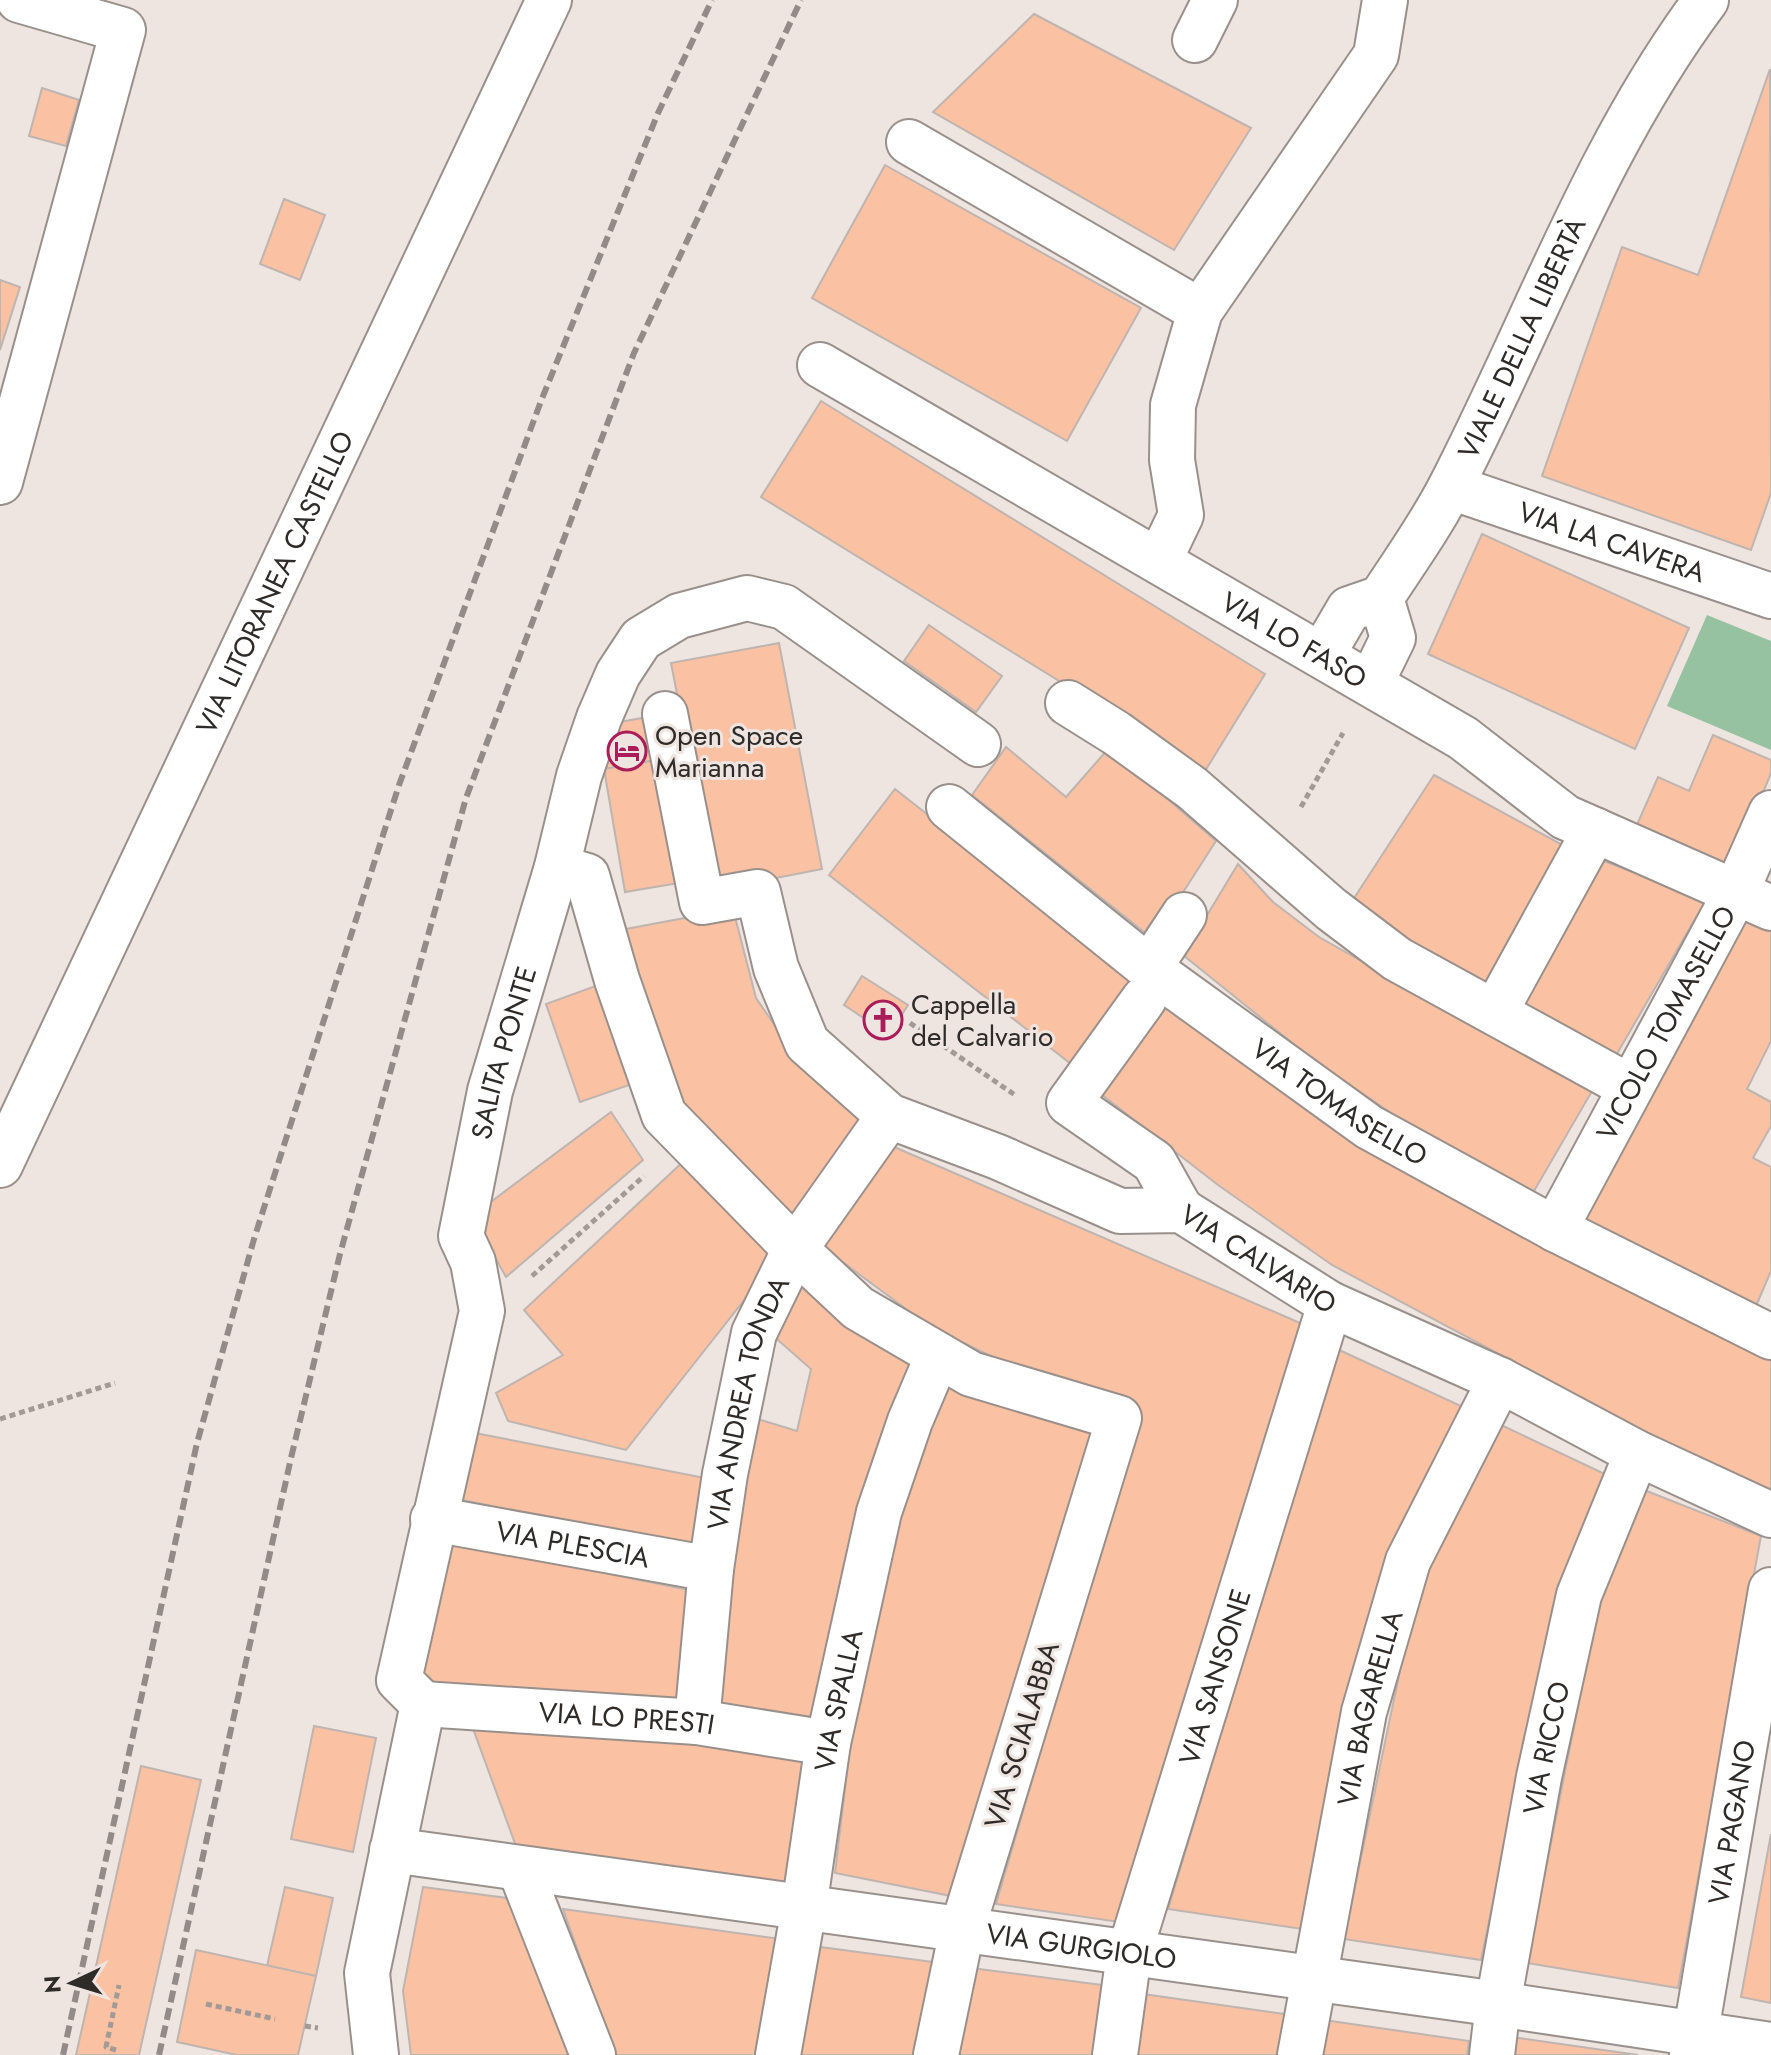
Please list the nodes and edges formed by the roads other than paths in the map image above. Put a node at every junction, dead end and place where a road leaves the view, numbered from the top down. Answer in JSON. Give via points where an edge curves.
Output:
{"nodes":[{"id":1,"x":19,"y":0,"type":"edge"},
{"id":2,"x":549,"y":0,"type":"edge"},
{"id":3,"x":1215,"y":0,"type":"edge"},
{"id":4,"x":1385,"y":0,"type":"edge"},
{"id":5,"x":1706,"y":0,"type":"edge"},
{"id":6,"x":1195,"y":40,"type":"dead end"},
{"id":7,"x":909,"y":142,"type":"dead end"},
{"id":8,"x":1200,"y":311,"type":"junction"},
{"id":9,"x":820,"y":365,"type":"dead end"},
{"id":10,"x":0,"y":482,"type":"edge"},
{"id":11,"x":1451,"y":487,"type":"junction"},
{"id":12,"x":1159,"y":561,"type":"junction"},
{"id":13,"x":1771,"y":596,"type":"edge"},
{"id":14,"x":1381,"y":598,"type":"junction"},
{"id":15,"x":1322,"y":655,"type":"junction"},
{"id":16,"x":1371,"y":683,"type":"junction"},
{"id":17,"x":1068,"y":703,"type":"dead end"},
{"id":18,"x":665,"y":714,"type":"dead end"},
{"id":19,"x":978,"y":744,"type":"dead end"},
{"id":20,"x":949,"y":807,"type":"dead end"},
{"id":21,"x":1771,"y":813,"type":"edge"},
{"id":22,"x":1595,"y":830,"type":"junction"},
{"id":23,"x":557,"y":867,"type":"junction"},
{"id":24,"x":1753,"y":901,"type":"edge"},
{"id":25,"x":1184,"y":915,"type":"dead end"},
{"id":26,"x":1147,"y":984,"type":"junction"},
{"id":27,"x":1495,"y":1012,"type":"junction"},
{"id":28,"x":1630,"y":1087,"type":"junction"},
{"id":29,"x":889,"y":1116,"type":"junction"},
{"id":30,"x":0,"y":1165,"type":"edge"},
{"id":31,"x":1181,"y":1210,"type":"junction"},
{"id":32,"x":1555,"y":1229,"type":"junction"},
{"id":33,"x":795,"y":1249,"type":"junction"},
{"id":34,"x":1330,"y":1304,"type":"junction"},
{"id":35,"x":1771,"y":1337,"type":"edge"},
{"id":36,"x":938,"y":1355,"type":"junction"},
{"id":37,"x":1500,"y":1380,"type":"junction"},
{"id":38,"x":1637,"y":1453,"type":"junction"},
{"id":39,"x":1771,"y":1515,"type":"edge"},
{"id":40,"x":433,"y":1519,"type":"junction"},
{"id":41,"x":711,"y":1569,"type":"junction"},
{"id":42,"x":1771,"y":1590,"type":"edge"},
{"id":43,"x":423,"y":1704,"type":"junction"},
{"id":44,"x":697,"y":1722,"type":"junction"},
{"id":45,"x":828,"y":1743,"type":"junction"},
{"id":46,"x":392,"y":1850,"type":"junction"},
{"id":47,"x":520,"y":1869,"type":"junction"},
{"id":48,"x":804,"y":1908,"type":"junction"},
{"id":49,"x":962,"y":1930,"type":"junction"},
{"id":50,"x":1129,"y":1954,"type":"junction"},
{"id":51,"x":1313,"y":1980,"type":"junction"},
{"id":52,"x":1498,"y":2004,"type":"junction"},
{"id":53,"x":1694,"y":2045,"type":"edge"},
{"id":54,"x":1771,"y":2045,"type":"edge"},
{"id":55,"x":376,"y":2055,"type":"edge"},
{"id":56,"x":593,"y":2055,"type":"edge"},
{"id":57,"x":778,"y":2055,"type":"edge"},
{"id":58,"x":936,"y":2055,"type":"edge"},
{"id":59,"x":1115,"y":2055,"type":"edge"},
{"id":60,"x":1300,"y":2055,"type":"edge"},
{"id":61,"x":1492,"y":2055,"type":"edge"}],
"edges":[{"from":1,"to":10,"type":"street","via":[[123,30]]},
{"from":2,"to":30,"type":"street","name":"VIA LITORANEA CASTELLO"},
{"from":3,"to":6,"type":"street"},
{"from":4,"to":8,"type":"street","via":[[1376,55]]},
{"from":5,"to":11,"type":"street","name":"VIALE DELLA LIBERTÀ","via":[[1650,86],[1582,209]]},
{"from":7,"to":8,"type":"street"},
{"from":8,"to":12,"type":"street","via":[[1173,405],[1172,460],[1181,515]]},
{"from":9,"to":12,"type":"street","name":"VIA LO FASO"},
{"from":11,"to":13,"type":"street","name":"VIA LA CAVERA"},
{"from":11,"to":14,"type":"street","name":"VIALE DELLA LIBERTÀ"},
{"from":12,"to":15,"type":"street","name":"VIA LO FASO"},
{"from":14,"to":15,"type":"street","via":[[1349,609]]},
{"from":14,"to":16,"type":"street","via":[[1393,638]]},
{"from":15,"to":16,"type":"street","name":"VIA LO FASO"},
{"from":16,"to":22,"type":"street","name":"VIA LO FASO","via":[[1463,738],[1565,817]]},
{"from":17,"to":27,"type":"street","via":[[1192,788],[1397,959]]},
{"from":18,"to":29,"type":"street","name":"VIA CALVARIO","via":[[702,902],[758,892],[776,968],[807,1043]]},
{"from":19,"to":23,"type":"street","name":"SALITA PONTE","via":[[784,607],[747,598],[679,616],[641,639],[618,674],[579,776]]},
{"from":20,"to":26,"type":"street","name":"VIA TOMASELLO"},
{"from":21,"to":24,"type":"street","name":"VICOLO TOMASELLO"},
{"from":22,"to":24,"type":"street","name":"VIA LO FASO"},
{"from":22,"to":27,"type":"street"},
{"from":23,"to":33,"type":"street","via":[[587,876],[664,1115]]},
{"from":23,"to":40,"type":"street","name":"SALITA PONTE","via":[[490,1091],[461,1236],[473,1262],[482,1311]]},
{"from":24,"to":28,"type":"street","name":"VICOLO TOMASELLO"},
{"from":25,"to":26,"type":"street"},
{"from":26,"to":31,"type":"street","via":[[1069,1103],[1154,1162]]},
{"from":26,"to":32,"type":"street","name":"VIA TOMASELLO","via":[[1369,1127]]},
{"from":27,"to":28,"type":"street"},
{"from":28,"to":32,"type":"street","name":"VICOLO TOMASELLO"},
{"from":29,"to":31,"type":"street","name":"VIA CALVARIO","via":[[1120,1211]]},
{"from":29,"to":33,"type":"street","name":"VIA ANDREA TONDA"},
{"from":31,"to":34,"type":"street","name":"VIA CALVARIO"},
{"from":32,"to":35,"type":"street","name":"VIA TOMASELLO"},
{"from":33,"to":36,"type":"street","via":[[858,1308]]},
{"from":33,"to":41,"type":"street","name":"VIA ANDREA TONDA","via":[[754,1333]]},
{"from":34,"to":37,"type":"street","name":"VIA CALVARIO"},
{"from":34,"to":50,"type":"street","name":"VIA SANSONE"},
{"from":36,"to":45,"type":"street","name":"VIA SPALLA","via":[[879,1512]]},
{"from":36,"to":49,"type":"street","name":"VIA SCIALABBA","via":[[971,1374],[1119,1418]]},
{"from":37,"to":38,"type":"street","name":"VIA CALVARIO"},
{"from":37,"to":51,"type":"street","name":"VIA BAGARELLA","via":[[1408,1561],[1364,1712]]},
{"from":38,"to":39,"type":"street","name":"VIA CALVARIO"},
{"from":38,"to":52,"type":"street","name":"VIA RICCO","via":[[1579,1595]]},
{"from":40,"to":41,"type":"street","name":"VIA PLESCIA"},
{"from":40,"to":43,"type":"street","name":"SALITA PONTE","via":[[399,1680]]},
{"from":41,"to":44,"type":"street","name":"VIA ANDREA TONDA"},
{"from":42,"to":53,"type":"street","name":"VIA PAGANO"},
{"from":43,"to":44,"type":"street","name":"VIA LO PRESTI"},
{"from":43,"to":46,"type":"street"},
{"from":44,"to":45,"type":"street","name":"VIA LO PRESTI"},
{"from":45,"to":48,"type":"street","name":"VIA SPALLA"},
{"from":46,"to":47,"type":"street","name":"VIA GURGIOLO"},
{"from":46,"to":55,"type":"street","via":[[367,1973]]},
{"from":47,"to":48,"type":"street","name":"VIA GURGIOLO"},
{"from":47,"to":56,"type":"street"},
{"from":48,"to":49,"type":"street","name":"VIA GURGIOLO"},
{"from":48,"to":57,"type":"street","name":"VIA SPALLA"},
{"from":49,"to":50,"type":"street","name":"VIA GURGIOLO"},
{"from":49,"to":58,"type":"street","name":"VIA SCIALABBA"},
{"from":50,"to":51,"type":"street","name":"VIA GURGIOLO"},
{"from":50,"to":59,"type":"street","name":"VIA SANSONE"},
{"from":51,"to":52,"type":"street","name":"VIA GURGIOLO"},
{"from":51,"to":60,"type":"street","name":"VIA BAGARELLA"},
{"from":52,"to":53,"type":"street","name":"VIA GURGIOLO"},
{"from":52,"to":61,"type":"street","name":"VIA RICCO"},
{"from":53,"to":54,"type":"street","name":"VIA GURGIOLO"}]}
